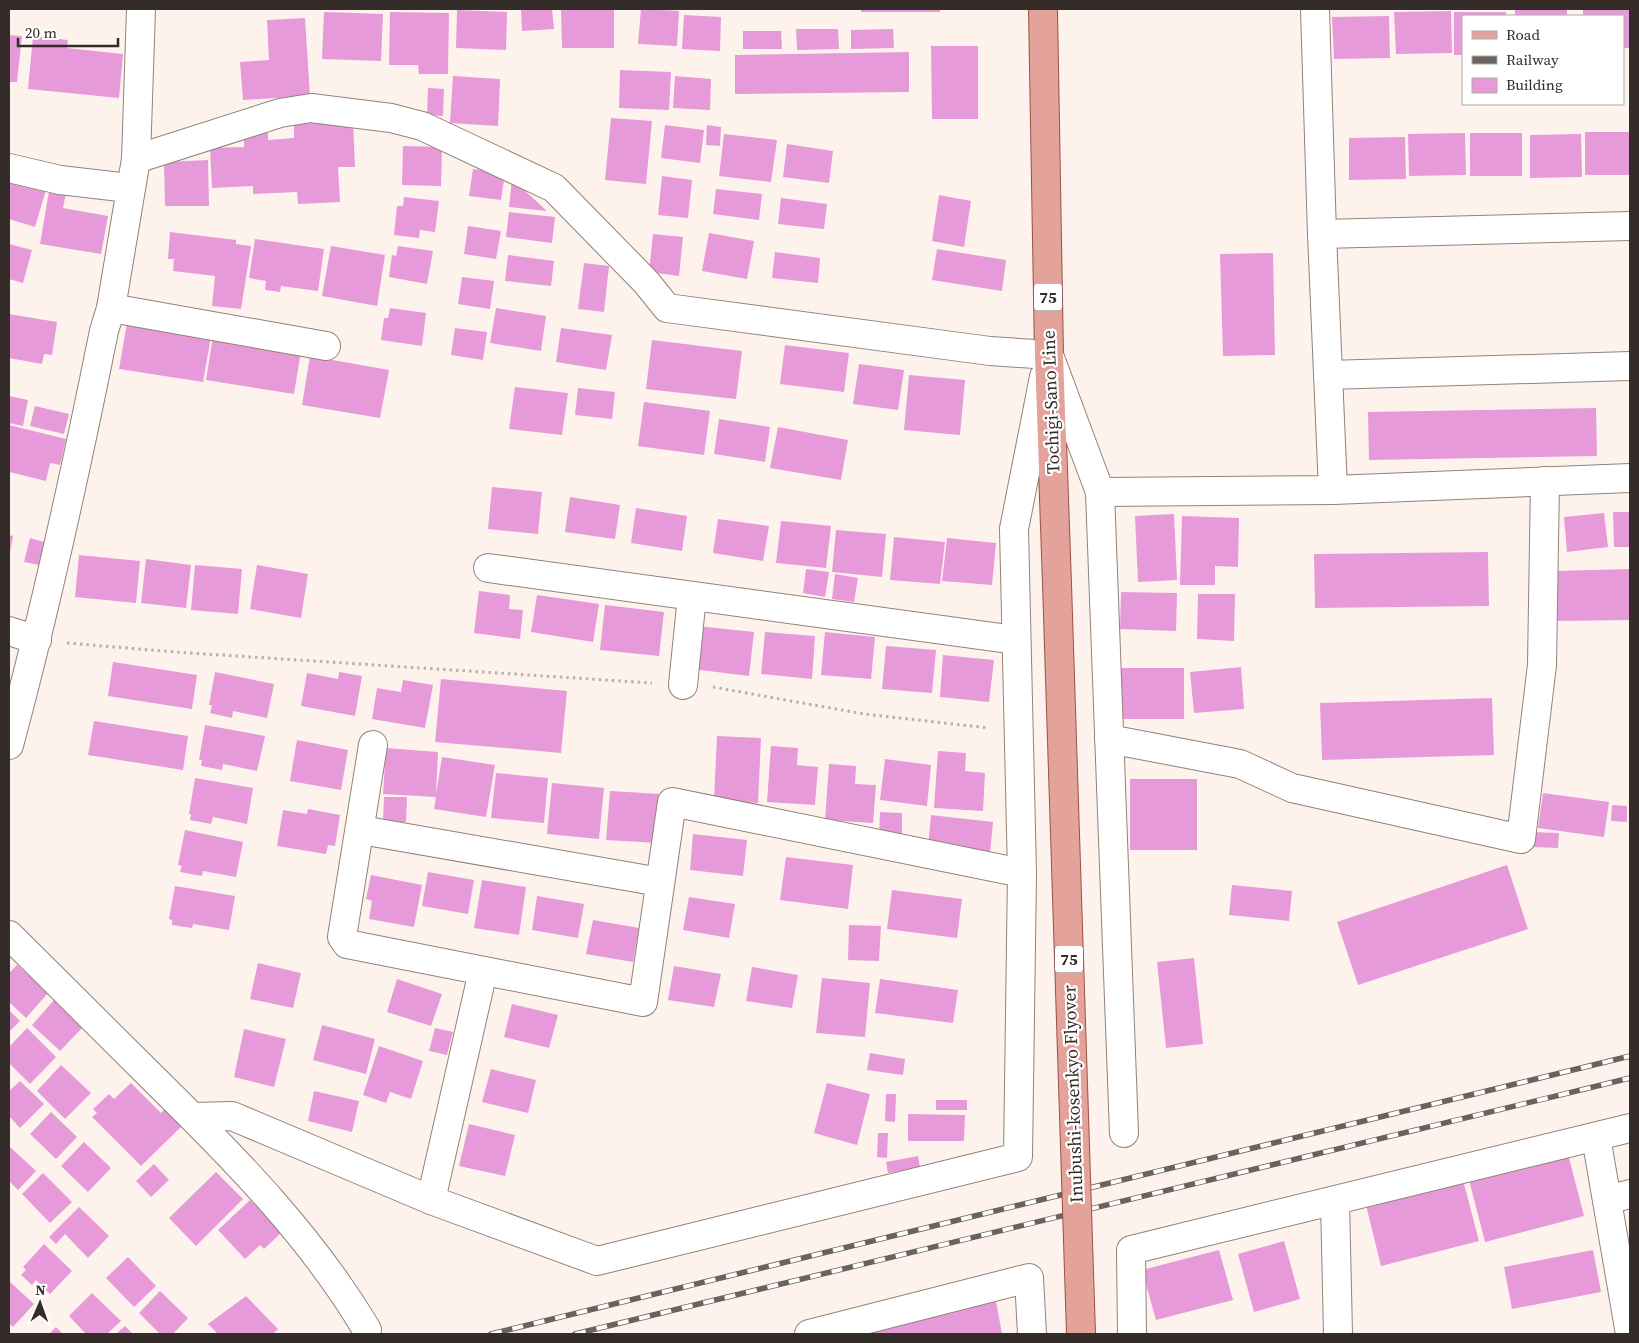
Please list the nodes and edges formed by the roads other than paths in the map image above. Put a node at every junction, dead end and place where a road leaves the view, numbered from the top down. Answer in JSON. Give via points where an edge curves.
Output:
{"nodes":[{"id":1,"x":140,"y":9,"type":"edge"},
{"id":2,"x":1043,"y":9,"type":"edge"},
{"id":3,"x":1315,"y":9,"type":"edge"},
{"id":4,"x":136,"y":158,"type":"junction"},
{"id":5,"x":9,"y":168,"type":"edge"},
{"id":6,"x":129,"y":188,"type":"junction"},
{"id":7,"x":1630,"y":226,"type":"edge"},
{"id":8,"x":1322,"y":234,"type":"junction"},
{"id":9,"x":111,"y":308,"type":"junction"},
{"id":10,"x":326,"y":346,"type":"dead end"},
{"id":11,"x":1048,"y":355,"type":"junction"},
{"id":12,"x":1630,"y":366,"type":"edge"},
{"id":13,"x":1328,"y":375,"type":"junction"},
{"id":14,"x":1630,"y":478,"type":"edge"},
{"id":15,"x":1546,"y":481,"type":"junction"},
{"id":16,"x":1333,"y":490,"type":"junction"},
{"id":17,"x":1100,"y":492,"type":"junction"},
{"id":18,"x":488,"y":568,"type":"dead end"},
{"id":19,"x":1057,"y":584,"type":"joint"},
{"id":20,"x":692,"y":596,"type":"junction"},
{"id":21,"x":9,"y":631,"type":"edge"},
{"id":22,"x":37,"y":640,"type":"junction"},
{"id":23,"x":1016,"y":640,"type":"junction"},
{"id":24,"x":683,"y":685,"type":"road end"},
{"id":25,"x":1109,"y":739,"type":"junction"},
{"id":26,"x":9,"y":745,"type":"edge"},
{"id":27,"x":372,"y":745,"type":"dead end"},
{"id":28,"x":360,"y":830,"type":"junction"},
{"id":29,"x":1022,"y":873,"type":"junction"},
{"id":30,"x":660,"y":882,"type":"junction"},
{"id":31,"x":9,"y":935,"type":"edge"},
{"id":32,"x":483,"y":971,"type":"junction"},
{"id":33,"x":193,"y":1117,"type":"junction"},
{"id":34,"x":1630,"y":1128,"type":"edge"},
{"id":35,"x":1124,"y":1132,"type":"dead end"},
{"id":36,"x":1596,"y":1137,"type":"junction"},
{"id":37,"x":1618,"y":1197,"type":"edge"},
{"id":38,"x":431,"y":1200,"type":"junction"},
{"id":39,"x":1335,"y":1201,"type":"junction"},
{"id":40,"x":367,"y":1330,"type":"dead end"},
{"id":41,"x":809,"y":1334,"type":"edge"},
{"id":42,"x":1032,"y":1334,"type":"edge"},
{"id":43,"x":1081,"y":1334,"type":"edge"},
{"id":44,"x":1132,"y":1334,"type":"edge"},
{"id":45,"x":1338,"y":1334,"type":"edge"},
{"id":46,"x":1630,"y":1334,"type":"edge"}],
"edges":[{"from":1,"to":4,"type":"street"},
{"from":2,"to":11,"type":"main road","name":"Tochigi-Sano Line","number":"75"},
{"from":3,"to":8,"type":"street"},
{"from":4,"to":6,"type":"street"},
{"from":4,"to":11,"type":"street","via":[[280,113],[311,108],[391,118],[422,126],[554,188],[646,282],[667,308],[990,351]]},
{"from":5,"to":6,"type":"street","via":[[60,180]]},
{"from":6,"to":9,"type":"street"},
{"from":7,"to":8,"type":"street"},
{"from":8,"to":13,"type":"street"},
{"from":9,"to":10,"type":"street"},
{"from":9,"to":22,"type":"street"},
{"from":11,"to":17,"type":"street"},
{"from":11,"to":19,"type":"main road","name":"Tochigi-Sano Line","number":"75"},
{"from":11,"to":23,"type":"street","via":[[1014,529]]},
{"from":12,"to":13,"type":"street"},
{"from":13,"to":16,"type":"street"},
{"from":14,"to":15,"type":"street"},
{"from":15,"to":16,"type":"street"},
{"from":15,"to":25,"type":"street","via":[[1542,665],[1521,839],[1292,788],[1240,764]]},
{"from":16,"to":17,"type":"street"},
{"from":17,"to":25,"type":"street"},
{"from":18,"to":20,"type":"street"},
{"from":19,"to":43,"type":"main road","name":"Inubushi-kosenkyo Flyover","number":"75","bridge":true},
{"from":20,"to":23,"type":"street"},
{"from":20,"to":24,"type":"street"},
{"from":21,"to":22,"type":"street"},
{"from":22,"to":26,"type":"street"},
{"from":23,"to":29,"type":"street"},
{"from":25,"to":35,"type":"street"},
{"from":27,"to":28,"type":"street"},
{"from":28,"to":30,"type":"street"},
{"from":28,"to":32,"type":"street","via":[[342,937],[347,944]]},
{"from":29,"to":30,"type":"street","via":[[672,802]]},
{"from":29,"to":38,"type":"street","via":[[1018,1157],[597,1261]]},
{"from":30,"to":32,"type":"street","via":[[643,1002]]},
{"from":31,"to":33,"type":"street"},
{"from":32,"to":38,"type":"street"},
{"from":33,"to":38,"type":"street","via":[[232,1116]]},
{"from":33,"to":40,"type":"street","via":[[302,1236],[342,1288]]},
{"from":34,"to":36,"type":"street"},
{"from":36,"to":37,"type":"street"},
{"from":36,"to":39,"type":"street"},
{"from":37,"to":46,"type":"street"},
{"from":39,"to":44,"type":"street","via":[[1130,1250]]},
{"from":39,"to":45,"type":"street"},
{"from":41,"to":42,"type":"street","via":[[1029,1278]]}]}
